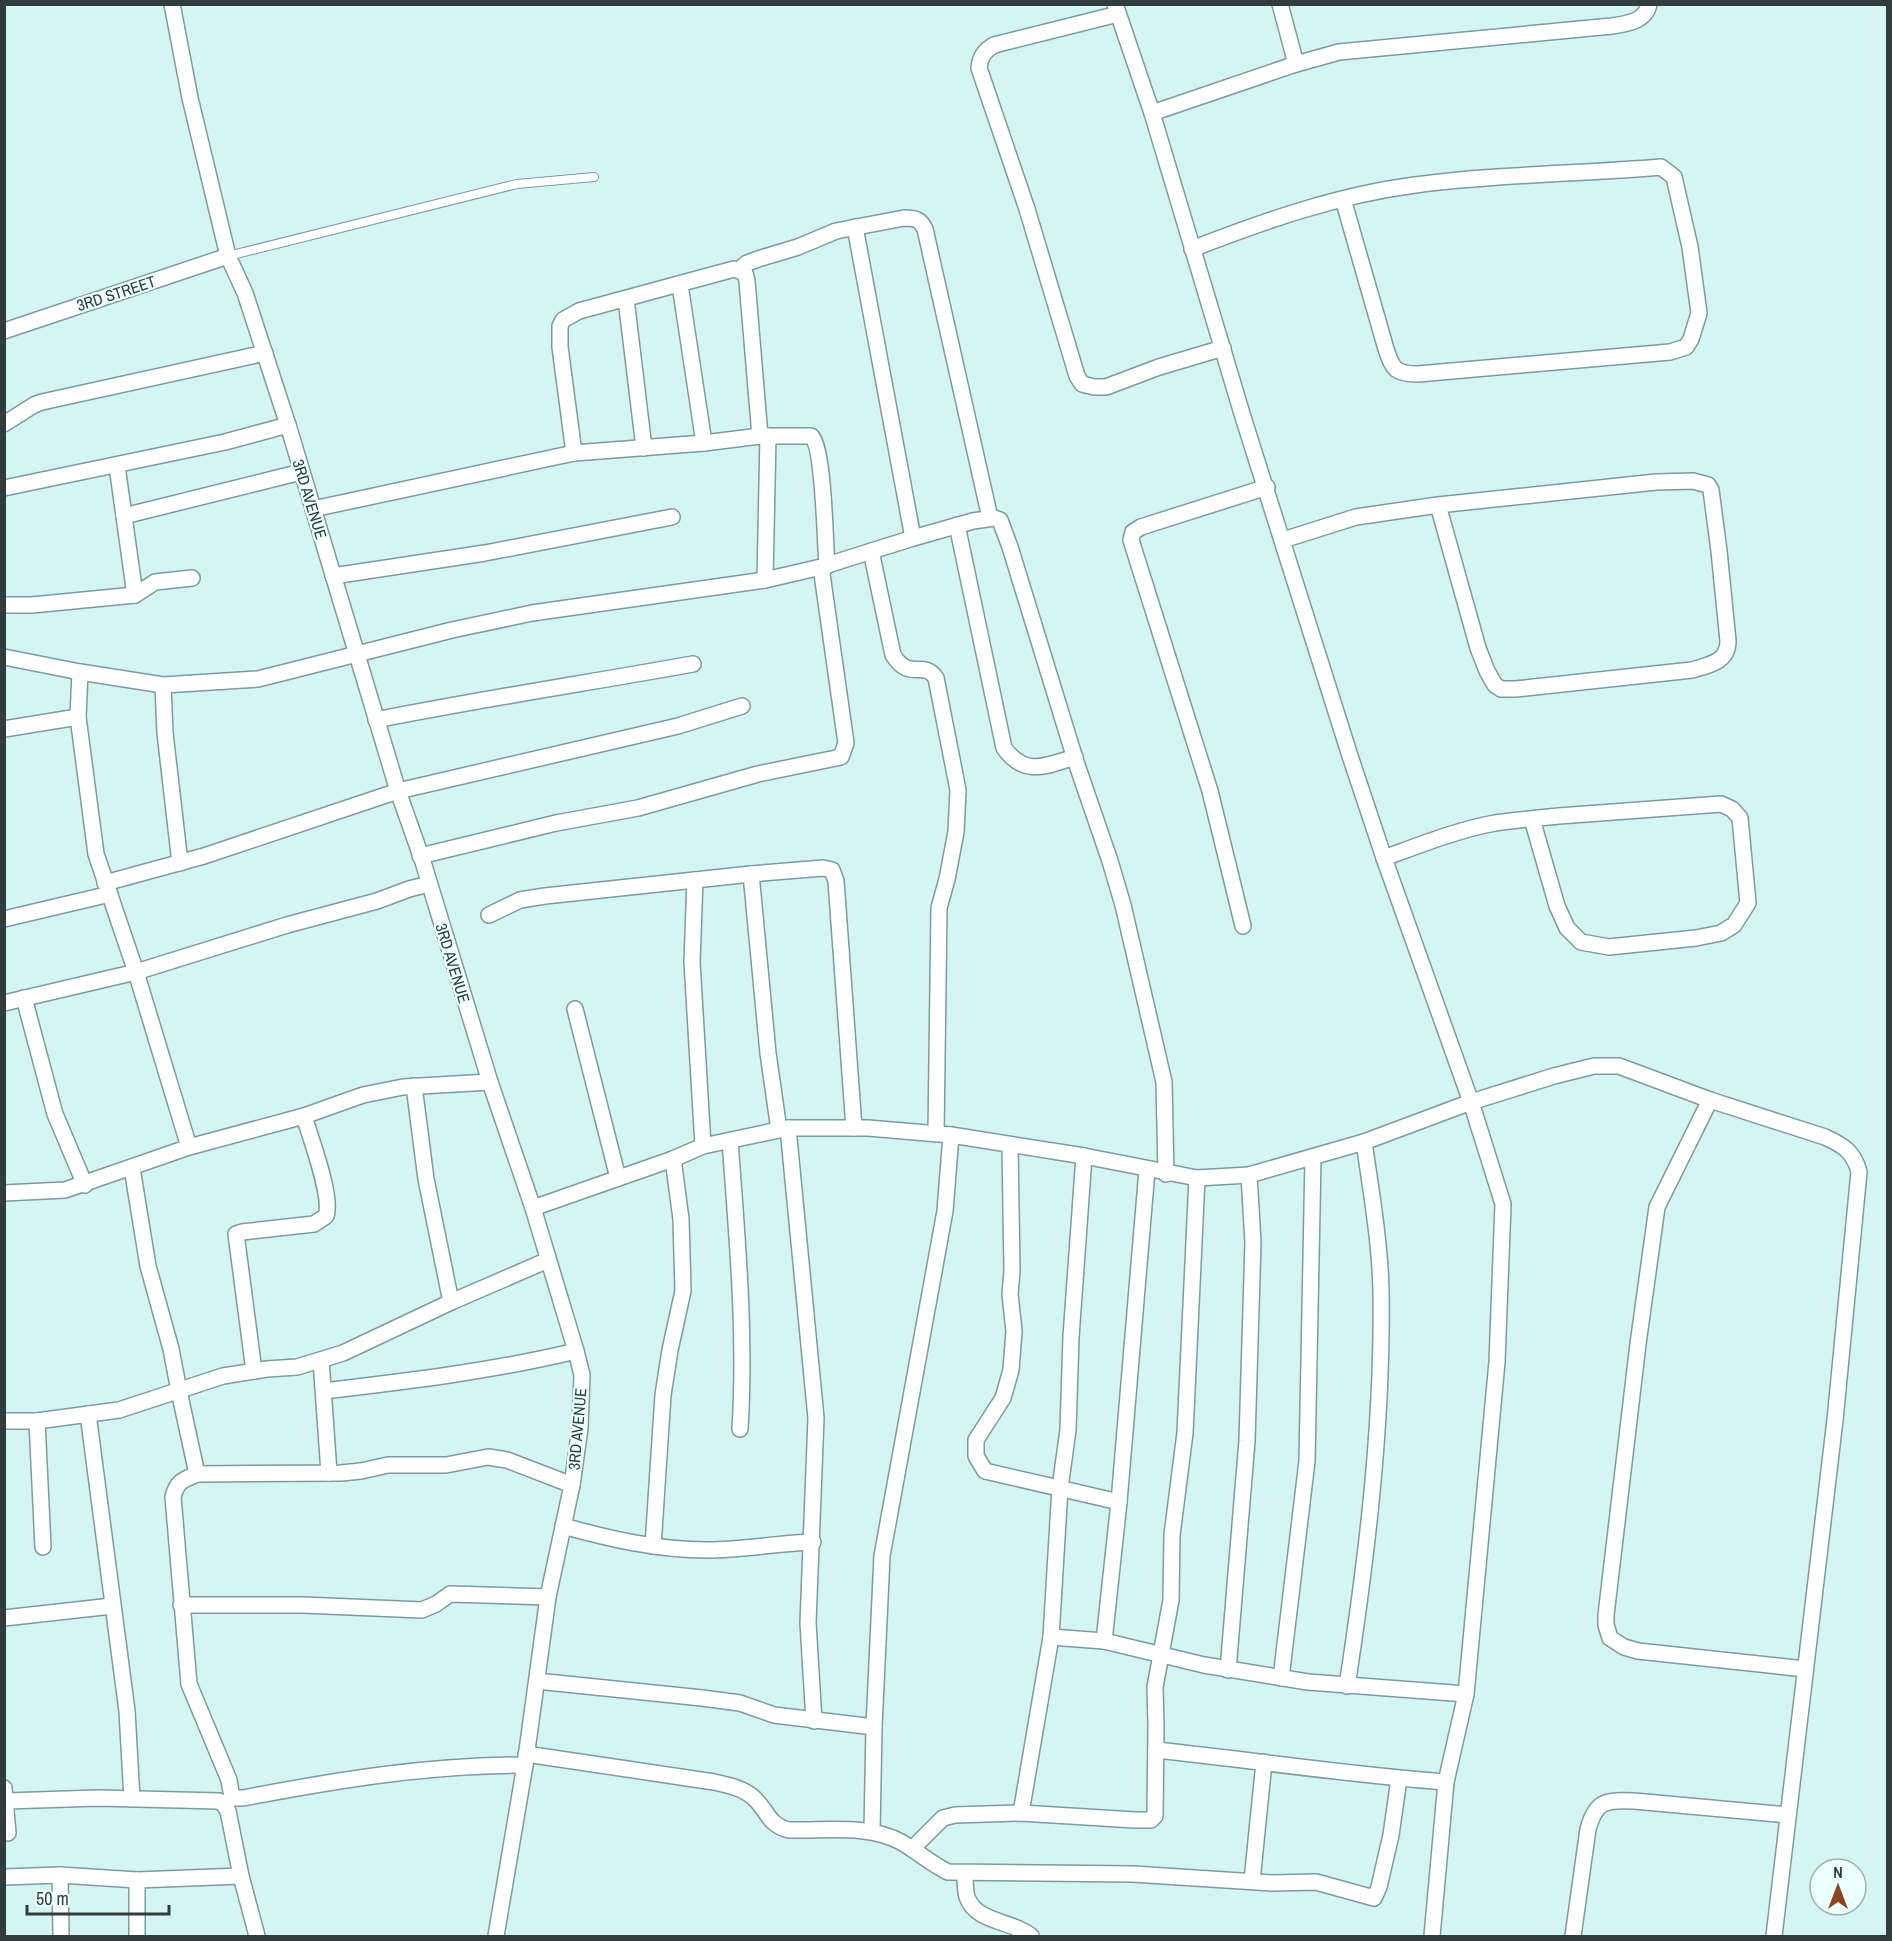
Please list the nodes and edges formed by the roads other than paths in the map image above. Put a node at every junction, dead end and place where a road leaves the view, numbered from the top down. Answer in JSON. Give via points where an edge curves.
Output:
{"nodes":[{"id":1,"x":172,"y":4,"type":"edge"},
{"id":2,"x":1280,"y":4,"type":"edge"},
{"id":3,"x":1650,"y":4,"type":"edge"},
{"id":4,"x":1116,"y":9,"type":"edge"},
{"id":5,"x":1296,"y":64,"type":"junction"},
{"id":6,"x":1152,"y":113,"type":"junction"},
{"id":7,"x":594,"y":177,"type":"dead end"},
{"id":8,"x":1343,"y":199,"type":"junction"},
{"id":9,"x":855,"y":227,"type":"junction"},
{"id":10,"x":1192,"y":249,"type":"junction"},
{"id":11,"x":228,"y":256,"type":"junction"},
{"id":12,"x":740,"y":269,"type":"junction"},
{"id":13,"x":680,"y":285,"type":"junction"},
{"id":14,"x":626,"y":299,"type":"junction"},
{"id":15,"x":4,"y":331,"type":"edge"},
{"id":16,"x":1223,"y":348,"type":"junction"},
{"id":17,"x":265,"y":353,"type":"junction"},
{"id":18,"x":4,"y":424,"type":"edge"},
{"id":19,"x":288,"y":425,"type":"junction"},
{"id":20,"x":764,"y":436,"type":"junction"},
{"id":21,"x":704,"y":443,"type":"junction"},
{"id":22,"x":644,"y":448,"type":"junction"},
{"id":23,"x":574,"y":453,"type":"junction"},
{"id":24,"x":117,"y":466,"type":"junction"},
{"id":25,"x":301,"y":472,"type":"junction"},
{"id":26,"x":1267,"y":487,"type":"junction"},
{"id":27,"x":4,"y":489,"type":"edge"},
{"id":28,"x":1438,"y":506,"type":"junction"},
{"id":29,"x":313,"y":509,"type":"junction"},
{"id":30,"x":124,"y":516,"type":"junction"},
{"id":31,"x":672,"y":516,"type":"dead end"},
{"id":32,"x":990,"y":518,"type":"junction"},
{"id":33,"x":957,"y":525,"type":"junction"},
{"id":34,"x":913,"y":538,"type":"junction"},
{"id":35,"x":1283,"y":540,"type":"junction"},
{"id":36,"x":871,"y":551,"type":"junction"},
{"id":37,"x":824,"y":566,"type":"junction"},
{"id":38,"x":333,"y":576,"type":"junction"},
{"id":39,"x":192,"y":578,"type":"dead end"},
{"id":40,"x":765,"y":580,"type":"junction"},
{"id":41,"x":135,"y":595,"type":"junction"},
{"id":42,"x":4,"y":605,"type":"edge"},
{"id":43,"x":356,"y":654,"type":"junction"},
{"id":44,"x":4,"y":657,"type":"edge"},
{"id":45,"x":693,"y":664,"type":"dead end"},
{"id":46,"x":80,"y":672,"type":"junction"},
{"id":47,"x":163,"y":685,"type":"junction"},
{"id":48,"x":742,"y":706,"type":"dead end"},
{"id":49,"x":78,"y":717,"type":"junction"},
{"id":50,"x":376,"y":720,"type":"junction"},
{"id":51,"x":4,"y":729,"type":"edge"},
{"id":52,"x":1075,"y":757,"type":"junction"},
{"id":53,"x":398,"y":791,"type":"junction"},
{"id":54,"x":1532,"y":819,"type":"junction"},
{"id":55,"x":420,"y":856,"type":"junction"},
{"id":56,"x":1384,"y":858,"type":"junction"},
{"id":57,"x":180,"y":863,"type":"junction"},
{"id":58,"x":751,"y":874,"type":"junction"},
{"id":59,"x":695,"y":880,"type":"junction"},
{"id":60,"x":429,"y":884,"type":"junction"},
{"id":61,"x":107,"y":888,"type":"junction"},
{"id":62,"x":489,"y":915,"type":"dead end"},
{"id":63,"x":4,"y":919,"type":"edge"},
{"id":64,"x":1243,"y":926,"type":"dead end"},
{"id":65,"x":136,"y":972,"type":"junction"},
{"id":66,"x":24,"y":998,"type":"junction"},
{"id":67,"x":4,"y":1003,"type":"edge"},
{"id":68,"x":575,"y":1009,"type":"dead end"},
{"id":69,"x":490,"y":1082,"type":"junction"},
{"id":70,"x":414,"y":1086,"type":"junction"},
{"id":71,"x":1710,"y":1100,"type":"junction"},
{"id":72,"x":1471,"y":1102,"type":"junction"},
{"id":73,"x":304,"y":1116,"type":"junction"},
{"id":74,"x":854,"y":1128,"type":"junction"},
{"id":75,"x":783,"y":1129,"type":"junction"},
{"id":76,"x":944,"y":1135,"type":"junction"},
{"id":77,"x":730,"y":1141,"type":"junction"},
{"id":78,"x":1364,"y":1142,"type":"junction"},
{"id":79,"x":1010,"y":1145,"type":"junction"},
{"id":80,"x":704,"y":1146,"type":"junction"},
{"id":81,"x":189,"y":1147,"type":"junction"},
{"id":82,"x":1084,"y":1156,"type":"junction"},
{"id":83,"x":1313,"y":1158,"type":"junction"},
{"id":84,"x":673,"y":1159,"type":"junction"},
{"id":85,"x":132,"y":1168,"type":"junction"},
{"id":86,"x":1147,"y":1170,"type":"junction"},
{"id":87,"x":1166,"y":1174,"type":"junction"},
{"id":88,"x":1249,"y":1175,"type":"junction"},
{"id":89,"x":618,"y":1178,"type":"junction"},
{"id":90,"x":1197,"y":1178,"type":"junction"},
{"id":91,"x":85,"y":1185,"type":"junction"},
{"id":92,"x":4,"y":1193,"type":"edge"},
{"id":93,"x":533,"y":1208,"type":"junction"},
{"id":94,"x":549,"y":1260,"type":"junction"},
{"id":95,"x":451,"y":1302,"type":"junction"},
{"id":96,"x":576,"y":1351,"type":"junction"},
{"id":97,"x":321,"y":1360,"type":"junction"},
{"id":98,"x":254,"y":1371,"type":"junction"},
{"id":99,"x":179,"y":1391,"type":"junction"},
{"id":100,"x":324,"y":1391,"type":"junction"},
{"id":101,"x":88,"y":1414,"type":"junction"},
{"id":102,"x":4,"y":1421,"type":"edge"},
{"id":103,"x":37,"y":1421,"type":"junction"},
{"id":104,"x":740,"y":1429,"type":"dead end"},
{"id":105,"x":329,"y":1473,"type":"junction"},
{"id":106,"x":197,"y":1474,"type":"junction"},
{"id":107,"x":572,"y":1485,"type":"junction"},
{"id":108,"x":1060,"y":1488,"type":"junction"},
{"id":109,"x":1119,"y":1502,"type":"junction"},
{"id":110,"x":563,"y":1526,"type":"junction"},
{"id":111,"x":813,"y":1542,"type":"junction"},
{"id":112,"x":653,"y":1546,"type":"junction"},
{"id":113,"x":43,"y":1547,"type":"dead end"},
{"id":114,"x":549,"y":1597,"type":"junction"},
{"id":115,"x":181,"y":1605,"type":"junction"},
{"id":116,"x":112,"y":1606,"type":"junction"},
{"id":117,"x":4,"y":1618,"type":"edge"},
{"id":118,"x":1052,"y":1637,"type":"junction"},
{"id":119,"x":1104,"y":1641,"type":"junction"},
{"id":120,"x":1161,"y":1655,"type":"junction"},
{"id":121,"x":1805,"y":1669,"type":"junction"},
{"id":122,"x":1228,"y":1670,"type":"junction"},
{"id":123,"x":1281,"y":1678,"type":"junction"},
{"id":124,"x":537,"y":1681,"type":"junction"},
{"id":125,"x":1347,"y":1686,"type":"junction"},
{"id":126,"x":1466,"y":1694,"type":"junction"},
{"id":127,"x":814,"y":1721,"type":"junction"},
{"id":128,"x":874,"y":1727,"type":"junction"},
{"id":129,"x":1156,"y":1750,"type":"junction"},
{"id":130,"x":525,"y":1760,"type":"junction"},
{"id":131,"x":1264,"y":1762,"type":"junction"},
{"id":132,"x":1398,"y":1779,"type":"junction"},
{"id":133,"x":1446,"y":1782,"type":"junction"},
{"id":134,"x":5,"y":1795,"type":"edge"},
{"id":135,"x":132,"y":1799,"type":"junction"},
{"id":136,"x":228,"y":1801,"type":"junction"},
{"id":137,"x":1021,"y":1813,"type":"junction"},
{"id":138,"x":1788,"y":1815,"type":"junction"},
{"id":139,"x":873,"y":1831,"type":"junction"},
{"id":140,"x":8,"y":1833,"type":"dead end"},
{"id":141,"x":912,"y":1849,"type":"junction"},
{"id":142,"x":965,"y":1873,"type":"junction"},
{"id":143,"x":60,"y":1875,"type":"junction"},
{"id":144,"x":241,"y":1876,"type":"junction"},
{"id":145,"x":4,"y":1877,"type":"edge"},
{"id":146,"x":137,"y":1880,"type":"junction"},
{"id":147,"x":1252,"y":1881,"type":"junction"},
{"id":148,"x":61,"y":1936,"type":"edge"},
{"id":149,"x":137,"y":1936,"type":"edge"},
{"id":150,"x":257,"y":1936,"type":"edge"},
{"id":151,"x":496,"y":1936,"type":"edge"},
{"id":152,"x":1031,"y":1936,"type":"edge"},
{"id":153,"x":1432,"y":1936,"type":"edge"},
{"id":154,"x":1573,"y":1936,"type":"edge"},
{"id":155,"x":1774,"y":1936,"type":"edge"}],
"edges":[{"from":1,"to":11,"type":"street","name":"3RD AVENUE"},
{"from":2,"to":5,"type":"street"},
{"from":3,"to":5,"type":"street","via":[[1640,18],[1612,26],[1339,52]]},
{"from":4,"to":6,"type":"street"},
{"from":4,"to":16,"type":"street","via":[[994,45],[985,50],[979,68],[1082,384],[1106,387]]},
{"from":5,"to":6,"type":"street"},
{"from":6,"to":10,"type":"street"},
{"from":7,"to":11,"type":"lane","via":[[517,184]]},
{"from":8,"to":8,"type":"street","via":[[1465,179],[1661,167],[1674,177],[1690,247],[1699,313],[1691,339],[1686,347],[1670,352],[1401,373],[1392,367],[1386,350]]},
{"from":8,"to":10,"type":"street","via":[[1261,222]]},
{"from":9,"to":12,"type":"street","via":[[761,258]]},
{"from":9,"to":32,"type":"street","via":[[913,218],[925,229]]},
{"from":9,"to":34,"type":"street"},
{"from":10,"to":16,"type":"street"},
{"from":11,"to":15,"type":"street","name":"3RD STREET"},
{"from":11,"to":17,"type":"street","name":"3RD AVENUE"},
{"from":12,"to":13,"type":"street"},
{"from":12,"to":20,"type":"street","via":[[745,273],[750,305]]},
{"from":13,"to":14,"type":"street"},
{"from":13,"to":21,"type":"street"},
{"from":14,"to":22,"type":"street"},
{"from":14,"to":23,"type":"street","via":[[579,311],[560,326]]},
{"from":16,"to":26,"type":"street"},
{"from":17,"to":18,"type":"street","via":[[42,402]]},
{"from":17,"to":19,"type":"street","name":"3RD AVENUE"},
{"from":19,"to":24,"type":"street"},
{"from":19,"to":25,"type":"street","name":"3RD AVENUE"},
{"from":20,"to":21,"type":"street"},
{"from":20,"to":37,"type":"street","via":[[800,435],[816,440]]},
{"from":20,"to":40,"type":"street"},
{"from":21,"to":22,"type":"street"},
{"from":22,"to":23,"type":"street"},
{"from":23,"to":29,"type":"street"},
{"from":24,"to":27,"type":"street"},
{"from":24,"to":30,"type":"street"},
{"from":25,"to":29,"type":"street","name":"3RD AVENUE"},
{"from":25,"to":30,"type":"street"},
{"from":26,"to":35,"type":"street"},
{"from":26,"to":64,"type":"street","via":[[1141,527],[1131,540],[1210,791]]},
{"from":28,"to":28,"type":"street","via":[[1656,482],[1694,481],[1708,485],[1719,551],[1726,653],[1716,662],[1692,670],[1500,689],[1489,676],[1478,648]]},
{"from":28,"to":35,"type":"street","via":[[1356,517]]},
{"from":29,"to":38,"type":"street","name":"3RD AVENUE"},
{"from":30,"to":41,"type":"street"},
{"from":31,"to":38,"type":"street","via":[[485,553]]},
{"from":32,"to":33,"type":"street"},
{"from":32,"to":52,"type":"street","via":[[1000,520],[1005,530]]},
{"from":33,"to":34,"type":"street"},
{"from":33,"to":52,"type":"street","via":[[1004,747],[1011,758],[1030,768]]},
{"from":34,"to":36,"type":"street"},
{"from":35,"to":56,"type":"street"},
{"from":36,"to":37,"type":"street"},
{"from":36,"to":76,"type":"street","via":[[893,655],[899,665],[932,672],[936,678],[958,790],[956,832],[939,908]]},
{"from":37,"to":40,"type":"street"},
{"from":37,"to":55,"type":"street","via":[[846,743],[841,757],[758,774],[638,808]]},
{"from":38,"to":43,"type":"street","name":"3RD AVENUE"},
{"from":39,"to":41,"type":"street","via":[[155,582]]},
{"from":40,"to":43,"type":"street","via":[[532,613]]},
{"from":41,"to":42,"type":"street"},
{"from":43,"to":47,"type":"street","via":[[258,679]]},
{"from":43,"to":50,"type":"street","name":"3RD AVENUE"},
{"from":44,"to":46,"type":"street"},
{"from":45,"to":50,"type":"street"},
{"from":46,"to":47,"type":"street"},
{"from":46,"to":49,"type":"street"},
{"from":47,"to":57,"type":"street"},
{"from":48,"to":53,"type":"street","via":[[678,726]]},
{"from":49,"to":51,"type":"street"},
{"from":49,"to":61,"type":"street","via":[[96,854]]},
{"from":50,"to":53,"type":"street","name":"3RD AVENUE"},
{"from":52,"to":87,"type":"street","via":[[1123,905],[1164,1082]]},
{"from":53,"to":55,"type":"street","name":"3RD AVENUE"},
{"from":53,"to":57,"type":"street"},
{"from":54,"to":54,"type":"street","via":[[1725,805],[1740,818],[1748,903],[1734,925],[1720,933],[1609,947],[1581,942],[1568,928],[1557,906]]},
{"from":54,"to":56,"type":"street","via":[[1443,837]]},
{"from":55,"to":60,"type":"street","name":"3RD AVENUE"},
{"from":56,"to":72,"type":"street"},
{"from":57,"to":61,"type":"street"},
{"from":58,"to":59,"type":"street"},
{"from":58,"to":74,"type":"street","via":[[823,868],[834,872]]},
{"from":58,"to":75,"type":"street","via":[[768,1053]]},
{"from":59,"to":62,"type":"street","via":[[520,900]]},
{"from":59,"to":80,"type":"street","via":[[692,962]]},
{"from":60,"to":65,"type":"street"},
{"from":60,"to":69,"type":"street","name":"3RD AVENUE"},
{"from":61,"to":63,"type":"street"},
{"from":61,"to":65,"type":"street"},
{"from":65,"to":66,"type":"street"},
{"from":65,"to":81,"type":"street"},
{"from":66,"to":67,"type":"street"},
{"from":66,"to":91,"type":"street","via":[[55,1114]]},
{"from":68,"to":89,"type":"street"},
{"from":69,"to":70,"type":"street"},
{"from":69,"to":93,"type":"street","name":"3RD AVENUE"},
{"from":70,"to":73,"type":"street","via":[[363,1095]]},
{"from":70,"to":95,"type":"street","via":[[426,1179]]},
{"from":71,"to":72,"type":"street","via":[[1619,1065],[1607,1065],[1554,1076]]},
{"from":71,"to":121,"type":"street","via":[[1825,1137],[1850,1151],[1859,1172]]},
{"from":71,"to":121,"type":"street","via":[[1657,1207],[1617,1507],[1606,1625],[1616,1643],[1638,1651]]},
{"from":72,"to":78,"type":"street"},
{"from":72,"to":126,"type":"street","via":[[1503,1204],[1497,1362]]},
{"from":73,"to":81,"type":"street"},
{"from":73,"to":98,"type":"street","via":[[322,1178],[326,1216],[314,1224],[236,1234]]},
{"from":74,"to":75,"type":"street"},
{"from":74,"to":76,"type":"street"},
{"from":75,"to":77,"type":"street"},
{"from":75,"to":111,"type":"street","via":[[816,1418]]},
{"from":76,"to":79,"type":"street"},
{"from":76,"to":128,"type":"street","via":[[945,1211],[882,1556]]},
{"from":77,"to":80,"type":"street"},
{"from":77,"to":104,"type":"street","via":[[743,1380]]},
{"from":78,"to":83,"type":"street"},
{"from":78,"to":125,"type":"street","via":[[1381,1290],[1380,1399]]},
{"from":79,"to":82,"type":"street"},
{"from":79,"to":108,"type":"street","via":[[1010,1294],[1014,1331],[1011,1370],[1003,1398],[976,1440],[976,1456],[985,1470]]},
{"from":80,"to":84,"type":"street"},
{"from":81,"to":85,"type":"street"},
{"from":82,"to":86,"type":"street"},
{"from":82,"to":108,"type":"street","via":[[1068,1430]]},
{"from":83,"to":88,"type":"street"},
{"from":83,"to":123,"type":"street","via":[[1307,1461]]},
{"from":84,"to":89,"type":"street"},
{"from":84,"to":112,"type":"street","via":[[681,1219],[683,1291],[663,1395]]},
{"from":85,"to":91,"type":"street"},
{"from":85,"to":99,"type":"street","via":[[148,1266]]},
{"from":86,"to":87,"type":"street"},
{"from":86,"to":109,"type":"street"},
{"from":87,"to":90,"type":"street"},
{"from":88,"to":90,"type":"street"},
{"from":88,"to":122,"type":"street","via":[[1253,1242],[1248,1441]]},
{"from":89,"to":93,"type":"street"},
{"from":90,"to":120,"type":"street","via":[[1185,1433],[1172,1535],[1171,1600]]},
{"from":91,"to":92,"type":"street","via":[[65,1191]]},
{"from":93,"to":94,"type":"street","name":"3RD AVENUE"},
{"from":94,"to":95,"type":"street"},
{"from":94,"to":96,"type":"street","name":"3RD AVENUE"},
{"from":95,"to":97,"type":"street"},
{"from":96,"to":100,"type":"street","via":[[516,1365]]},
{"from":96,"to":107,"type":"street","name":"3RD AVENUE","via":[[582,1375]]},
{"from":97,"to":98,"type":"street","via":[[297,1367]]},
{"from":97,"to":100,"type":"street"},
{"from":98,"to":99,"type":"street","via":[[223,1376]]},
{"from":99,"to":101,"type":"street","via":[[119,1410]]},
{"from":99,"to":106,"type":"street"},
{"from":100,"to":105,"type":"street"},
{"from":101,"to":103,"type":"street"},
{"from":101,"to":116,"type":"street"},
{"from":102,"to":103,"type":"street"},
{"from":103,"to":113,"type":"street"},
{"from":105,"to":106,"type":"street"},
{"from":105,"to":107,"type":"street","via":[[361,1472],[388,1465],[446,1465],[488,1457],[507,1460]]},
{"from":106,"to":115,"type":"street","via":[[176,1486],[173,1497]]},
{"from":107,"to":110,"type":"street","name":"3RD AVENUE"},
{"from":108,"to":109,"type":"street"},
{"from":108,"to":118,"type":"street"},
{"from":109,"to":119,"type":"street"},
{"from":110,"to":112,"type":"street"},
{"from":110,"to":114,"type":"street","name":"3RD AVENUE"},
{"from":111,"to":112,"type":"street","via":[[707,1550]]},
{"from":111,"to":127,"type":"street","via":[[808,1623]]},
{"from":114,"to":115,"type":"street","via":[[450,1594],[422,1610]]},
{"from":114,"to":124,"type":"street","name":"3RD AVENUE"},
{"from":115,"to":136,"type":"street","via":[[189,1684],[225,1771]]},
{"from":116,"to":117,"type":"street"},
{"from":116,"to":135,"type":"street","via":[[127,1711]]},
{"from":118,"to":119,"type":"street"},
{"from":118,"to":137,"type":"street"},
{"from":119,"to":120,"type":"street"},
{"from":120,"to":122,"type":"street"},
{"from":120,"to":129,"type":"street","via":[[1155,1687]]},
{"from":121,"to":138,"type":"street"},
{"from":122,"to":123,"type":"street"},
{"from":123,"to":125,"type":"street"},
{"from":124,"to":127,"type":"street","via":[[740,1703],[774,1715]]},
{"from":124,"to":130,"type":"street","name":"3RD AVENUE"},
{"from":125,"to":126,"type":"street"},
{"from":126,"to":133,"type":"street"},
{"from":127,"to":128,"type":"street"},
{"from":128,"to":139,"type":"street"},
{"from":129,"to":131,"type":"street"},
{"from":129,"to":137,"type":"street","via":[[1153,1819]]},
{"from":130,"to":136,"type":"street","via":[[412,1770]]},
{"from":130,"to":139,"type":"street","via":[[714,1782],[738,1788],[755,1798],[778,1827]]},
{"from":130,"to":151,"type":"street","name":"3RD AVENUE"},
{"from":131,"to":132,"type":"street"},
{"from":131,"to":147,"type":"street"},
{"from":132,"to":133,"type":"street"},
{"from":132,"to":147,"type":"street","via":[[1390,1835],[1374,1898],[1316,1882]]},
{"from":133,"to":153,"type":"street"},
{"from":134,"to":135,"type":"street"},
{"from":134,"to":140,"type":"street"},
{"from":135,"to":136,"type":"street"},
{"from":136,"to":144,"type":"street"},
{"from":137,"to":141,"type":"street","via":[[943,1818]]},
{"from":138,"to":154,"type":"street","via":[[1634,1801],[1603,1803],[1592,1816],[1588,1829]]},
{"from":138,"to":155,"type":"street"},
{"from":139,"to":141,"type":"street"},
{"from":141,"to":142,"type":"street","via":[[936,1867]]},
{"from":142,"to":147,"type":"street","via":[[1133,1874]]},
{"from":142,"to":152,"type":"street","via":[[966,1896],[972,1908]]},
{"from":143,"to":145,"type":"street"},
{"from":143,"to":146,"type":"street"},
{"from":143,"to":148,"type":"street"},
{"from":144,"to":146,"type":"street"},
{"from":144,"to":150,"type":"street"},
{"from":146,"to":149,"type":"street"}]}
